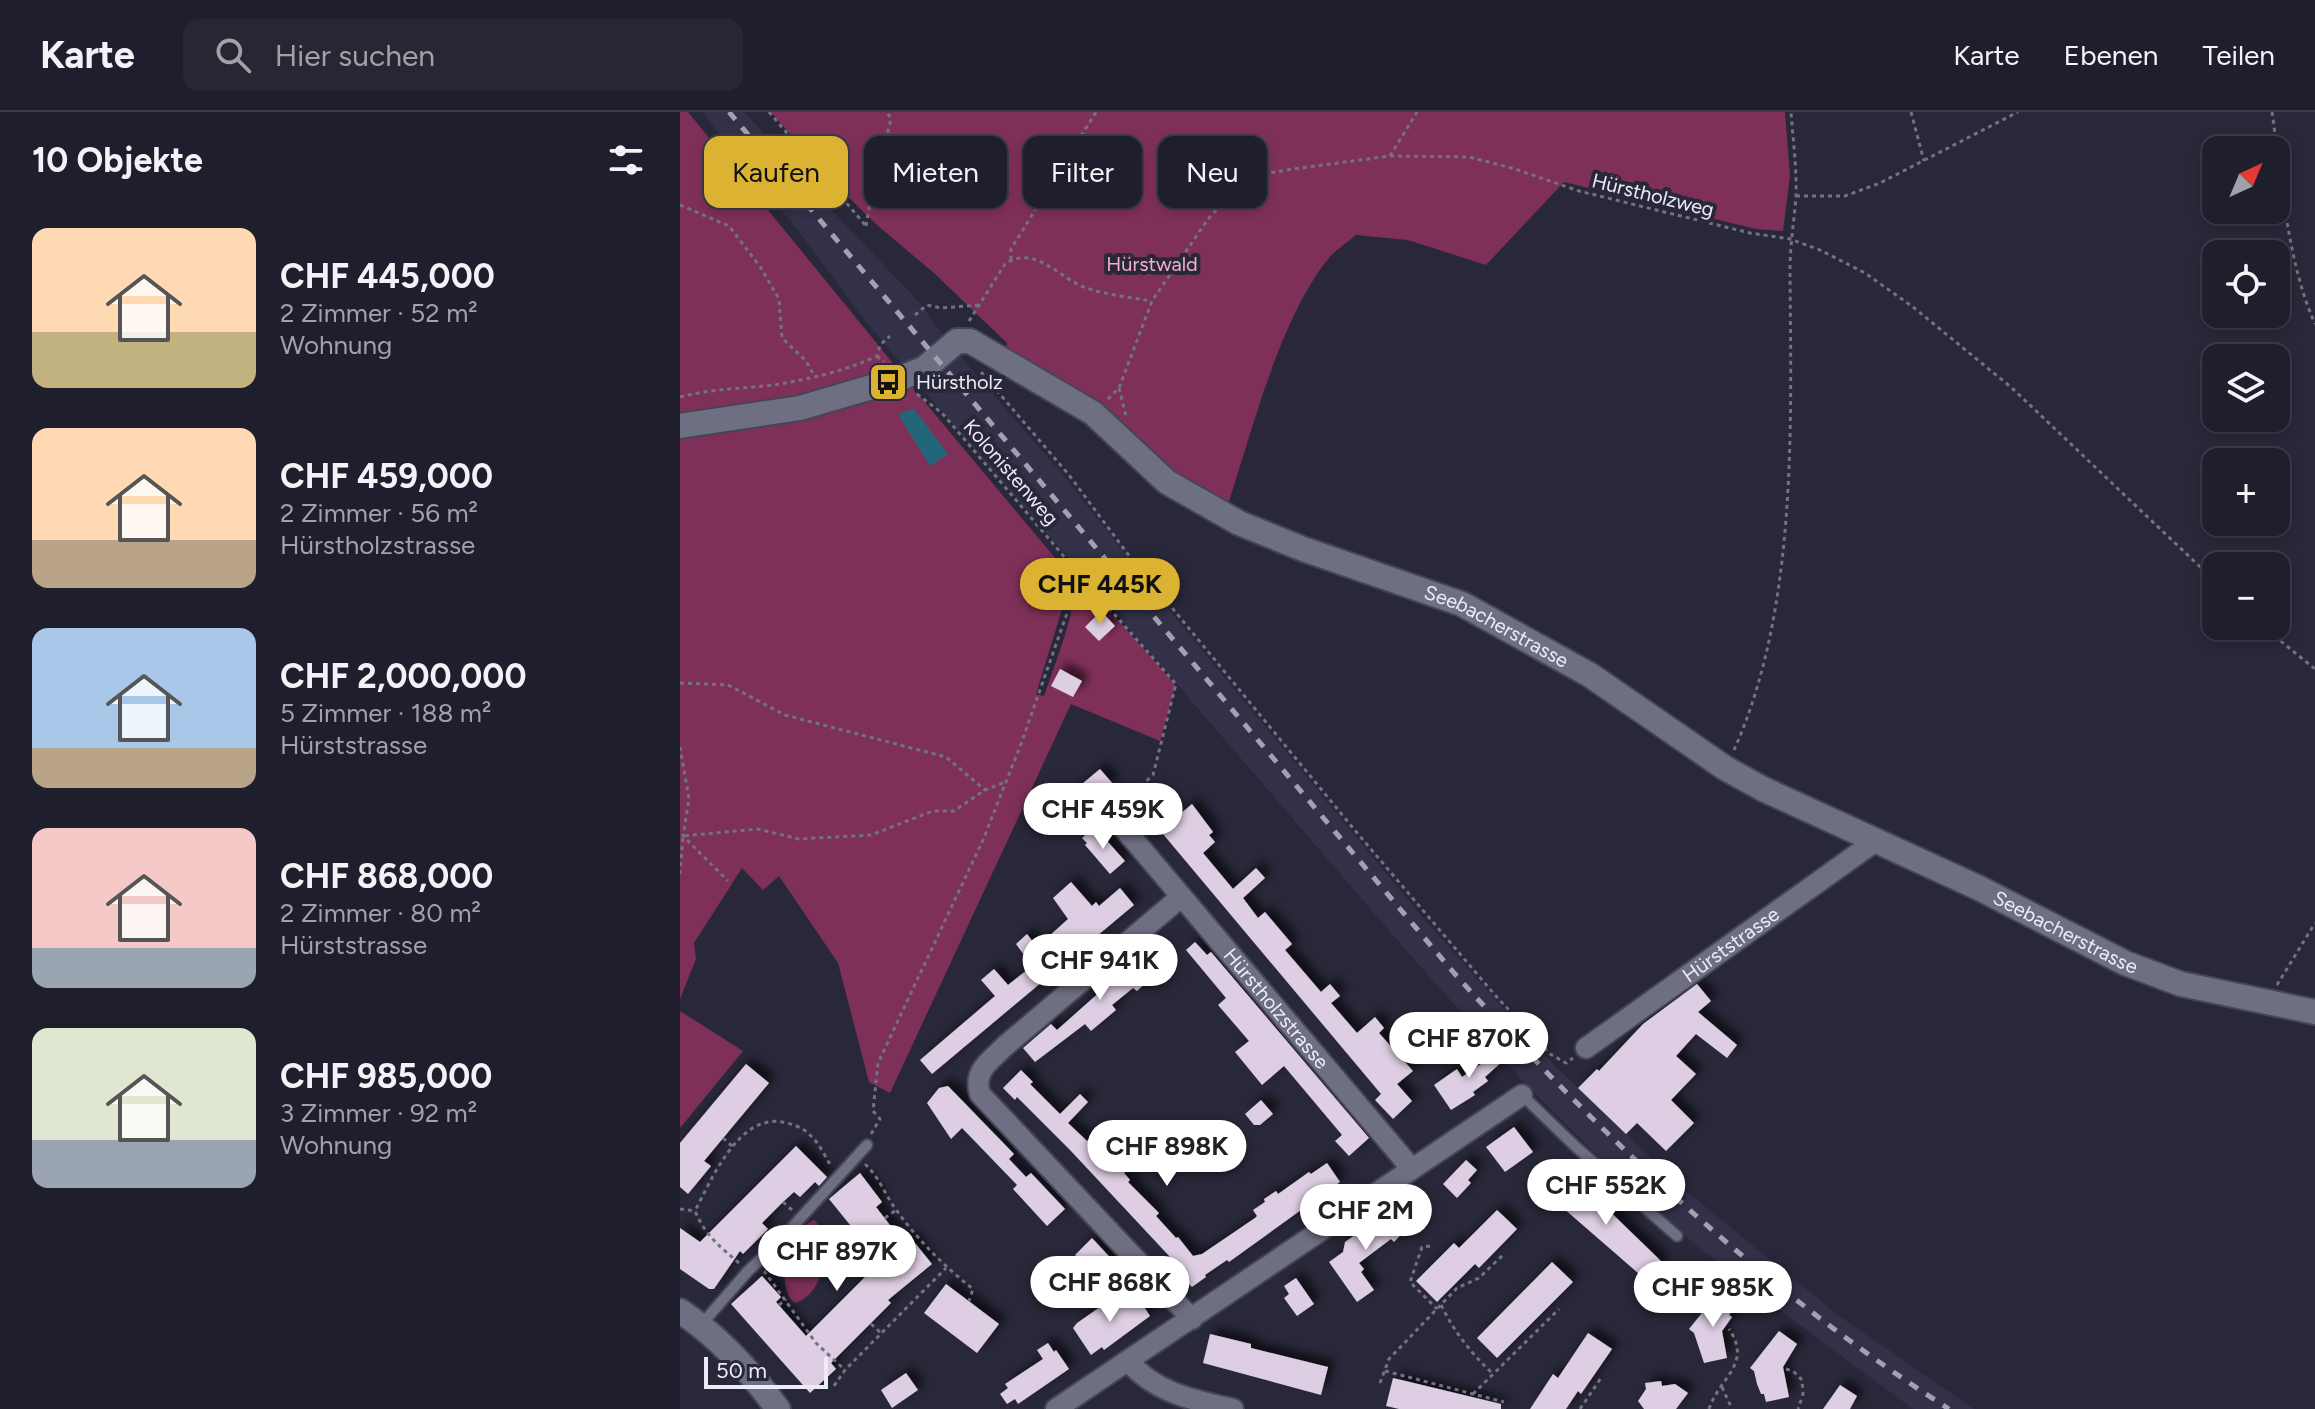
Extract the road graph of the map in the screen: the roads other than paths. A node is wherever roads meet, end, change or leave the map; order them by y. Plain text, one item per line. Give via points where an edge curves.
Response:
1 (680, 426) edge
2 (1111, 813) road end
3 (1877, 840) junction
4 (1181, 897) junction
5 (2315, 1012) edge
6 (1586, 1048) road end
7 (1522, 1095) joint
8 (867, 1145) dead end
9 (1412, 1169) junction
10 (1677, 1236) dead end
11 (680, 1311) edge
12 (1192, 1319) junction
13 (701, 1325) junction
14 (1129, 1362) junction
15 (778, 1409) edge
16 (1056, 1409) edge
17 (1233, 1409) edge

1 - 3 street, Seebacherstrasse via 800,408 899,379 925,368 957,341 970,341 1093,413 1167,482 1239,523 1462,604 1590,675 1725,768
2 - 4 street, Hürstholzstrasse
3 - 5 street, Seebacherstrasse via 2125,963 2181,984
3 - 6 street, Hürststrasse
4 - 9 street, Hürstholzstrasse
4 - 12 street via 1005,1046 976,1082 980,1094
7 - 9 street
7 - 10 lane
8 - 13 lane
9 - 12 street
11 - 13 street
12 - 14 street
13 - 15 street
14 - 16 street
14 - 17 street via 1161,1389

